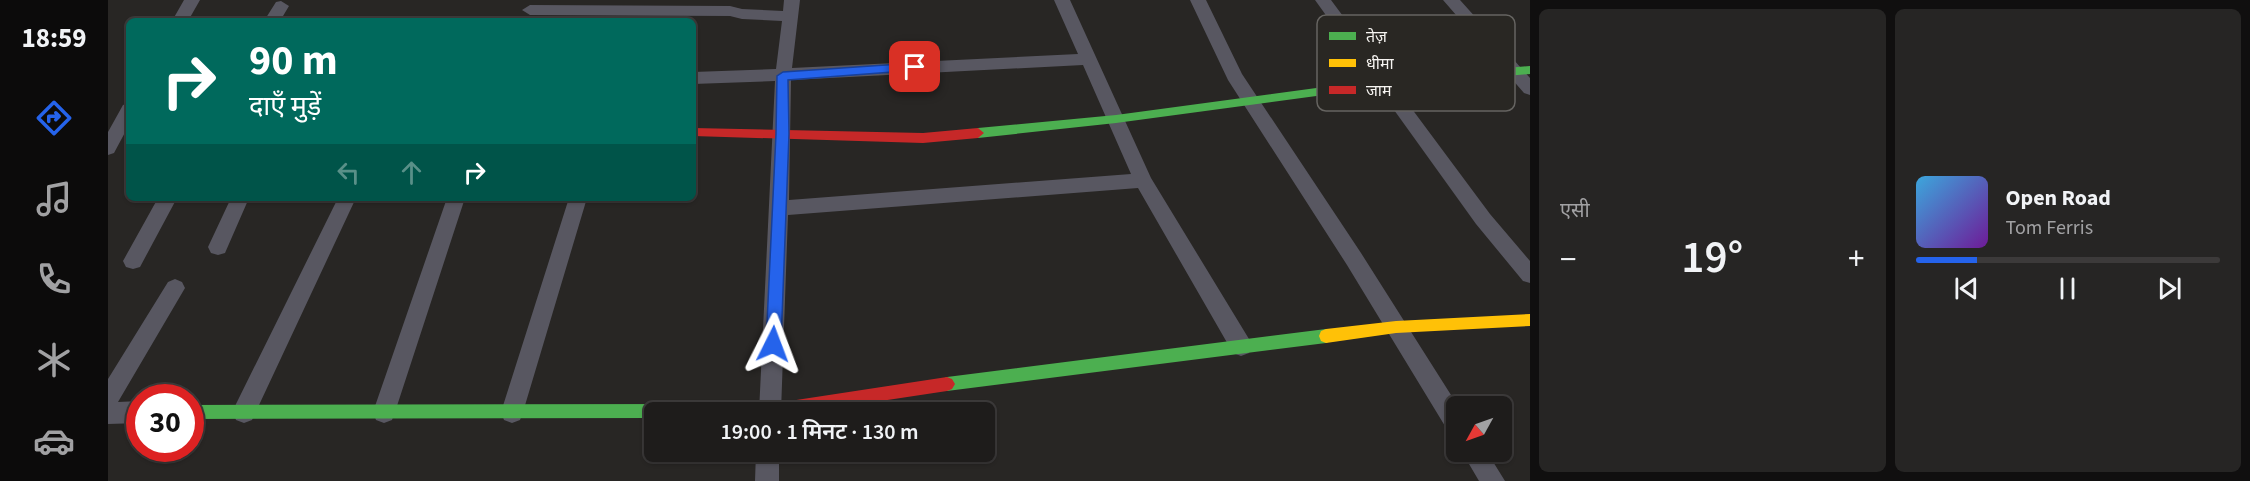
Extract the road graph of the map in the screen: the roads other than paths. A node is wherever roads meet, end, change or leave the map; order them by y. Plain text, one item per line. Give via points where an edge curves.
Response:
1 (192, 0) edge
2 (1062, 0) edge
3 (1197, 0) edge
4 (1323, 0) edge
5 (1451, 0) edge
6 (282, 6) dead end
7 (791, 8) edge
8 (530, 10) dead end
9 (1334, 15) edge
10 (1466, 15) edge
11 (182, 18) edge
12 (274, 18) edge
13 (1089, 59) junction
14 (1522, 71) edge
15 (783, 76) junction
16 (696, 78) edge
17 (1530, 89) edge
18 (1317, 91) edge
19 (1250, 99) junction
20 (1404, 111) edge
21 (126, 115) edge
22 (1116, 119) junction
23 (696, 132) edge
24 (783, 134) junction
25 (108, 148) edge
26 (1143, 180) junction
27 (166, 201) edge
28 (239, 201) edge
29 (345, 201) edge
30 (455, 201) edge
31 (577, 201) edge
32 (779, 208) junction
33 (218, 247) dead end
34 (134, 261) dead end
35 (1530, 275) edge
36 (176, 288) dead end
37 (1530, 320) edge
38 (1396, 327) junction
39 (1241, 346) junction
40 (108, 399) edge
41 (770, 402) edge
42 (833, 402) edge
43 (1446, 407) edge
44 (108, 412) edge
45 (126, 412) edge
46 (204, 412) edge
47 (244, 412) junction
48 (384, 412) junction
49 (512, 412) junction
50 (644, 412) edge
51 (768, 462) edge
52 (1481, 462) edge
53 (767, 481) edge
54 (1493, 481) edge

1 - 11 street
2 - 13 street
3 - 19 street via 1234,76
4 - 9 street
5 - 10 street
6 - 12 street
7 - 8 street via 742,14
7 - 15 street
13 - 15 street via 1007,60
13 - 22 street
14 - 17 street
15 - 16 street
15 - 24 street
18 - 19 street
19 - 22 street
19 - 38 street
20 - 35 street via 1483,219
21 - 25 street
22 - 24 street via 923,138
22 - 26 street
23 - 24 street
24 - 32 street
26 - 32 street
26 - 39 street
27 - 34 street
28 - 33 street
29 - 47 street
30 - 48 street
31 - 49 street
32 - 41 street
36 - 40 street
37 - 38 street
38 - 39 street
38 - 43 street
39 - 42 street via 977,379
44 - 45 street
46 - 47 street
47 - 48 street
48 - 49 street
49 - 50 street
51 - 53 street
52 - 54 street

